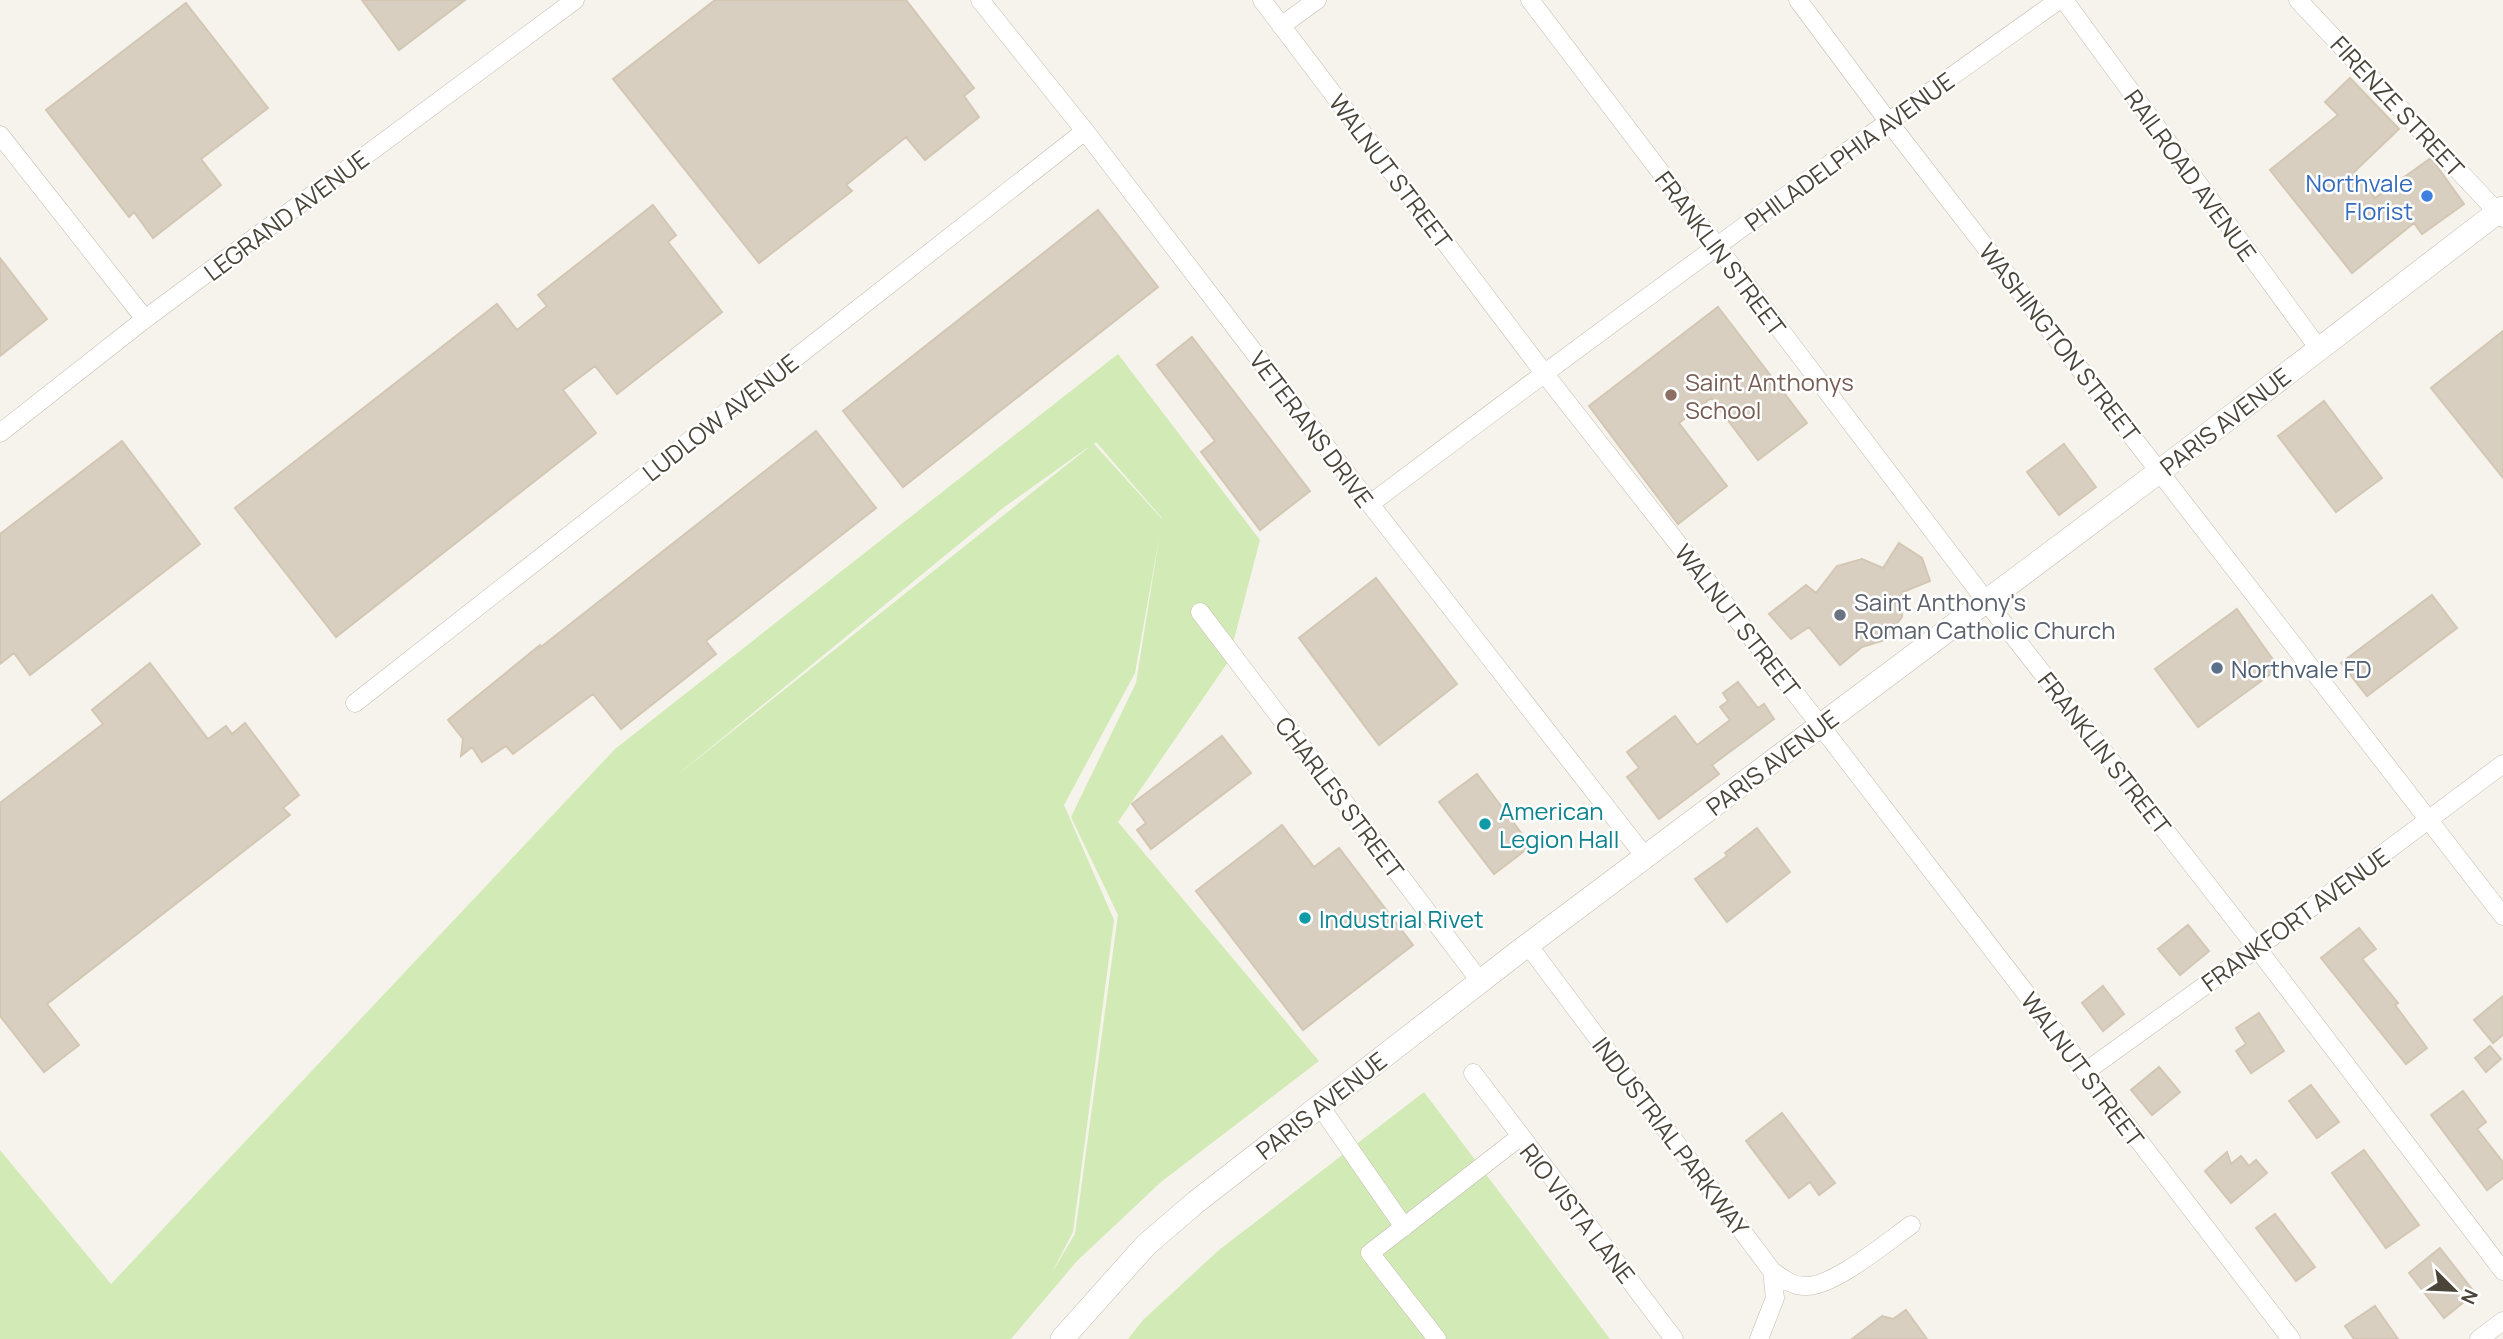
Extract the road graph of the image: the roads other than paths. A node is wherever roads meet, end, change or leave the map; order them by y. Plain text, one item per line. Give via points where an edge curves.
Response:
1 (575, 0) edge
2 (980, 0) edge
3 (1262, 0) edge
4 (1317, 0) edge
5 (1530, 0) edge
6 (1798, 0) edge
7 (2062, 0) edge
8 (2298, 0) edge
9 (1281, 26) junction
10 (1888, 121) junction
11 (1085, 131) junction
12 (0, 135) edge
13 (2501, 213) edge
14 (1717, 248) junction
15 (145, 319) junction
16 (2319, 349) junction
17 (1544, 373) junction
18 (0, 433) edge
19 (2160, 471) junction
20 (1370, 504) junction
21 (1986, 601) junction
22 (1200, 612) dead end
23 (355, 703) dead end
24 (1820, 725) junction
25 (2503, 764) edge
26 (2429, 820) junction
27 (1646, 858) junction
28 (2503, 916) edge
29 (1528, 945) junction
30 (2257, 948) junction
31 (1480, 981) junction
32 (2085, 1072) junction
33 (1474, 1073) dead end
34 (1320, 1106) junction
35 (1521, 1136) junction
36 (1912, 1225) dead end
37 (1404, 1227) junction
38 (1772, 1271) junction
39 (2503, 1271) edge
40 (2503, 1321) edge
41 (1062, 1339) edge
42 (1437, 1339) edge
43 (1674, 1339) edge
44 (1759, 1339) edge
45 (2291, 1339) edge
46 (2479, 1339) edge

1 - 15 street, LEGRAND AVENUE
2 - 11 street, VETERANS DRIVE
3 - 9 street, WALNUT STREET
4 - 9 street
5 - 14 street, FRANKLIN STREET
6 - 10 street, WASHINGTON STREET
7 - 10 street, PHILADELPHIA AVENUE
7 - 16 street, RAILROAD AVENUE
8 - 13 street, FIRENZE STREET
9 - 17 street, WALNUT STREET
10 - 14 street, PHILADELPHIA AVENUE
10 - 19 street, WASHINGTON STREET
11 - 20 street, VETERANS DRIVE
11 - 23 street, LUDLOW AVENUE
12 - 15 street
13 - 16 street, PARIS AVENUE
14 - 17 street, PHILADELPHIA AVENUE
14 - 21 street, FRANKLIN STREET
15 - 18 street, LEGRAND AVENUE
16 - 19 street, PARIS AVENUE
17 - 20 street, PHILADELPHIA AVENUE
17 - 24 street, WALNUT STREET
19 - 21 street, PARIS AVENUE
19 - 26 street, WASHINGTON STREET
20 - 27 street, VETERANS DRIVE
21 - 24 street, PARIS AVENUE
21 - 30 street, FRANKLIN STREET
22 - 31 street, CHARLES STREET
24 - 27 street, PARIS AVENUE
24 - 32 street, WALNUT STREET
25 - 26 street, FRANKFORT AVENUE
26 - 28 street, WASHINGTON STREET
26 - 30 street, FRANKFORT AVENUE
27 - 29 street, PARIS AVENUE
29 - 31 street, PARIS AVENUE
29 - 38 street, INDUSTRIAL PARKWAY
30 - 32 street, FRANKFORT AVENUE
30 - 39 street, FRANKLIN STREET
31 - 34 street, PARIS AVENUE
32 - 45 street, WALNUT STREET
33 - 35 street
34 - 37 street
34 - 41 street, PARIS AVENUE via 1146,1245
35 - 37 street, RIO VISTA LANE
35 - 43 street, RIO VISTA LANE
36 - 38 street via 1829,1282 1807,1287 1788,1283
37 - 42 street, RIO VISTA LANE via 1370,1253
38 - 44 street via 1775,1298
40 - 46 street

